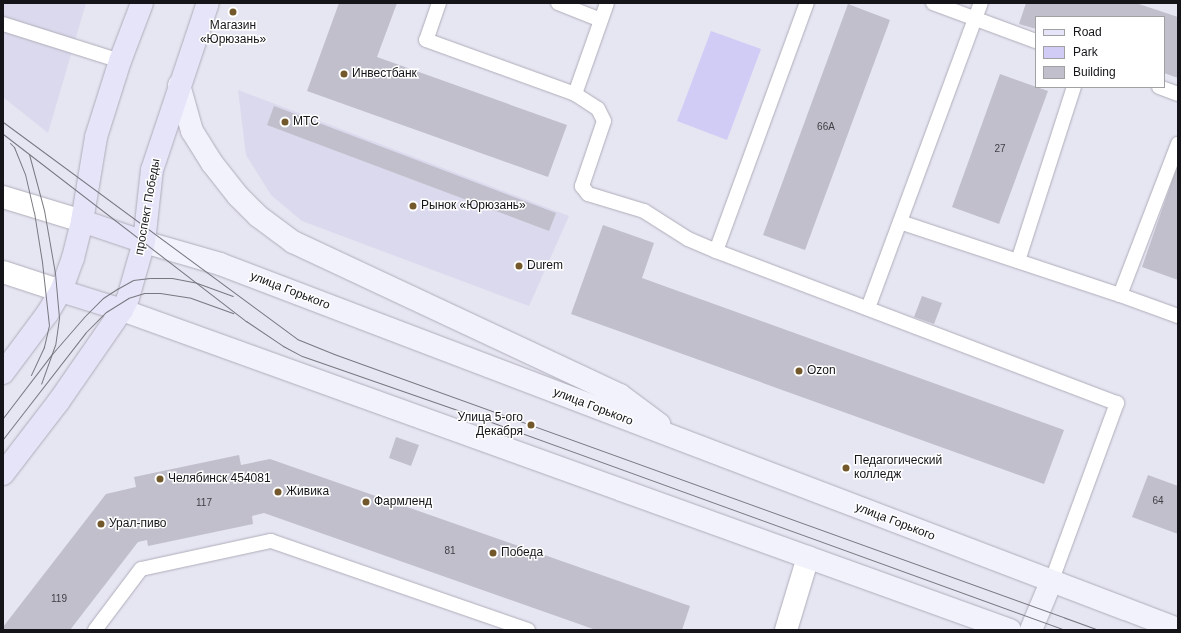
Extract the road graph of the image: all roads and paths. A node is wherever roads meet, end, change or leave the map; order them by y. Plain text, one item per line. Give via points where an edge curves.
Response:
1 (142, 3) edge
2 (208, 3) edge
3 (439, 3) edge
4 (558, 3) edge
5 (607, 3) edge
6 (807, 3) edge
7 (933, 3) edge
8 (981, 3) edge
9 (975, 19) junction
10 (601, 20) junction
11 (3, 24) edge
12 (1035, 41) edge
13 (120, 60) junction
14 (179, 85) junction
15 (1074, 88) edge
16 (1162, 88) edge
17 (575, 94) junction
18 (1178, 94) edge
19 (1178, 144) edge
20 (3, 197) edge
21 (82, 221) junction
22 (900, 222) junction
23 (144, 242) junction
24 (716, 251) junction
25 (1018, 261) junction
26 (3, 272) edge
27 (61, 291) junction
28 (1120, 295) junction
29 (868, 308) junction
30 (122, 310) junction
31 (1178, 316) edge
32 (3, 373) edge
33 (683, 441) junction
34 (3, 474) edge
35 (808, 556) junction
36 (1051, 582) junction
37 (1178, 629) edge
38 (95, 630) edge
39 (528, 630) edge
40 (786, 630) edge
41 (1010, 630) edge
42 (1031, 630) edge

1 - 13 main road
2 - 14 main road, проспект Победы
3 - 17 lane via 426,40
4 - 10 lane
5 - 10 lane
6 - 24 lane
7 - 9 lane
8 - 9 lane
9 - 12 lane
9 - 22 lane
10 - 17 lane
11 - 13 lane
13 - 21 main road via 96,138
14 - 23 main road, проспект Победы via 152,170
14 - 33 main road via 192,131 212,164 258,216 294,242 620,395
15 - 25 lane
16 - 18 lane
17 - 24 lane via 598,109 604,121 582,186 588,194 644,211 688,239
19 - 28 lane
20 - 21 street, улица Горького
21 - 23 main road, улица Горького
21 - 27 main road via 73,258
22 - 25 lane
22 - 29 lane
23 - 30 main road, проспект Победы via 128,298
23 - 33 main road, улица Горького via 220,264
24 - 29 lane
25 - 28 lane
26 - 27 street
27 - 30 main road
27 - 32 main road via 48,314
28 - 31 lane
29 - 36 lane via 1117,403
30 - 34 main road, проспект Победы via 59,401
30 - 35 main road
33 - 36 main road, улица Горького
35 - 40 street
35 - 41 main road
36 - 37 main road, улица Горького
36 - 42 main road
38 - 39 lane via 141,570 270,541

